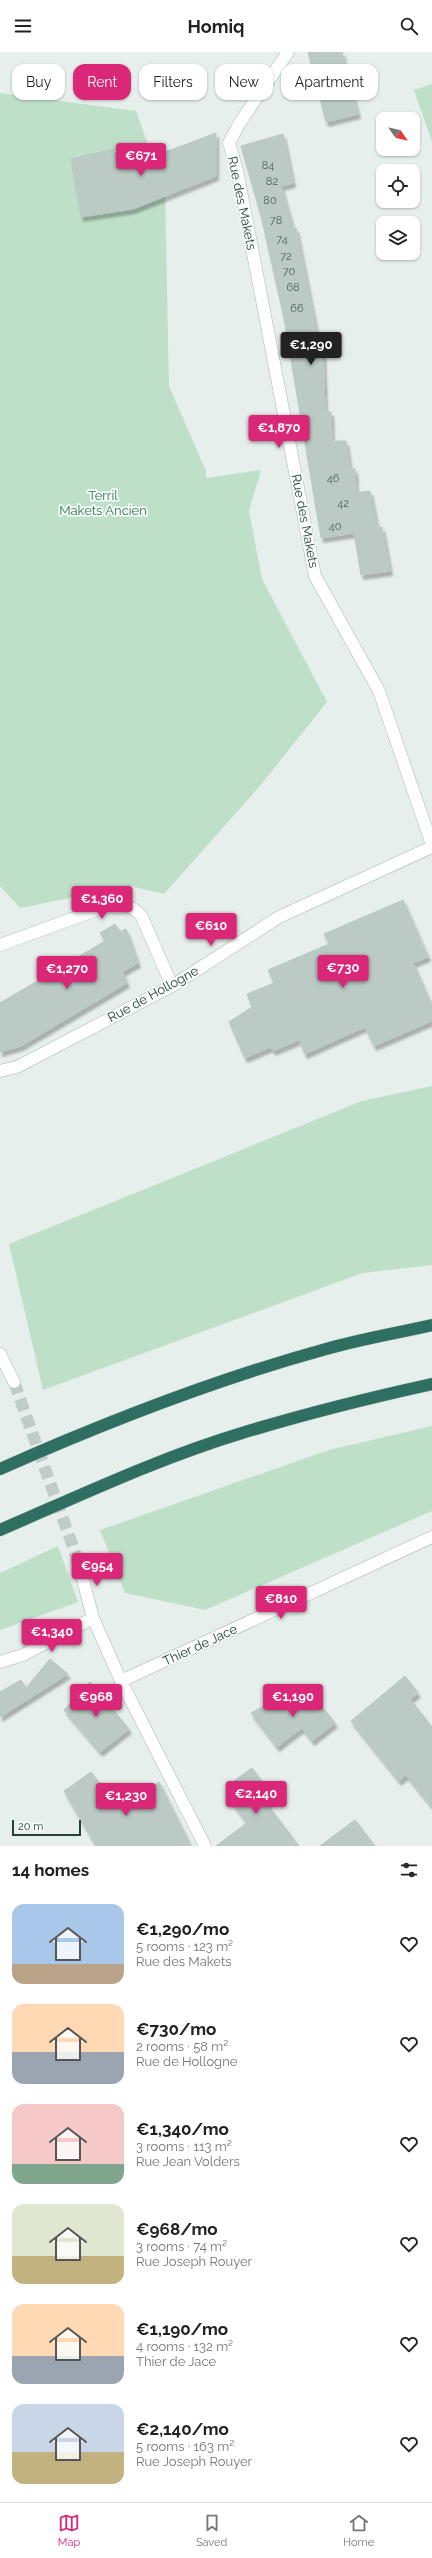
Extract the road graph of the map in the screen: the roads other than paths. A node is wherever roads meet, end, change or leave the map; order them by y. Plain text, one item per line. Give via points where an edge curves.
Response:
1 (288, 52) edge
2 (432, 846) edge
3 (0, 945) edge
4 (172, 986) junction
5 (0, 1071) edge
6 (432, 1325) edge
7 (0, 1354) edge
8 (14, 1382) tunnel mouth
9 (432, 1384) edge
10 (0, 1469) edge
11 (0, 1530) edge
12 (432, 1537) edge
13 (78, 1561) tunnel mouth
14 (93, 1618) junction
15 (0, 1662) edge
16 (121, 1681) junction
17 (205, 1846) edge

1 - 2 street, Rue des Makets via 229,143 240,186 316,576 379,690
2 - 4 street, Rue de Hollogne via 279,918
3 - 4 street via 95,910 123,904 141,915
4 - 5 street, Rue de Hollogne via 17,1067
6 - 10 highway via 327,1348 219,1381 108,1421
7 - 8 street
9 - 11 highway via 345,1404 240,1433 130,1474
12 - 16 street, Thier de Jace
13 - 14 street
14 - 15 street via 23,1654
14 - 16 street
16 - 17 street

